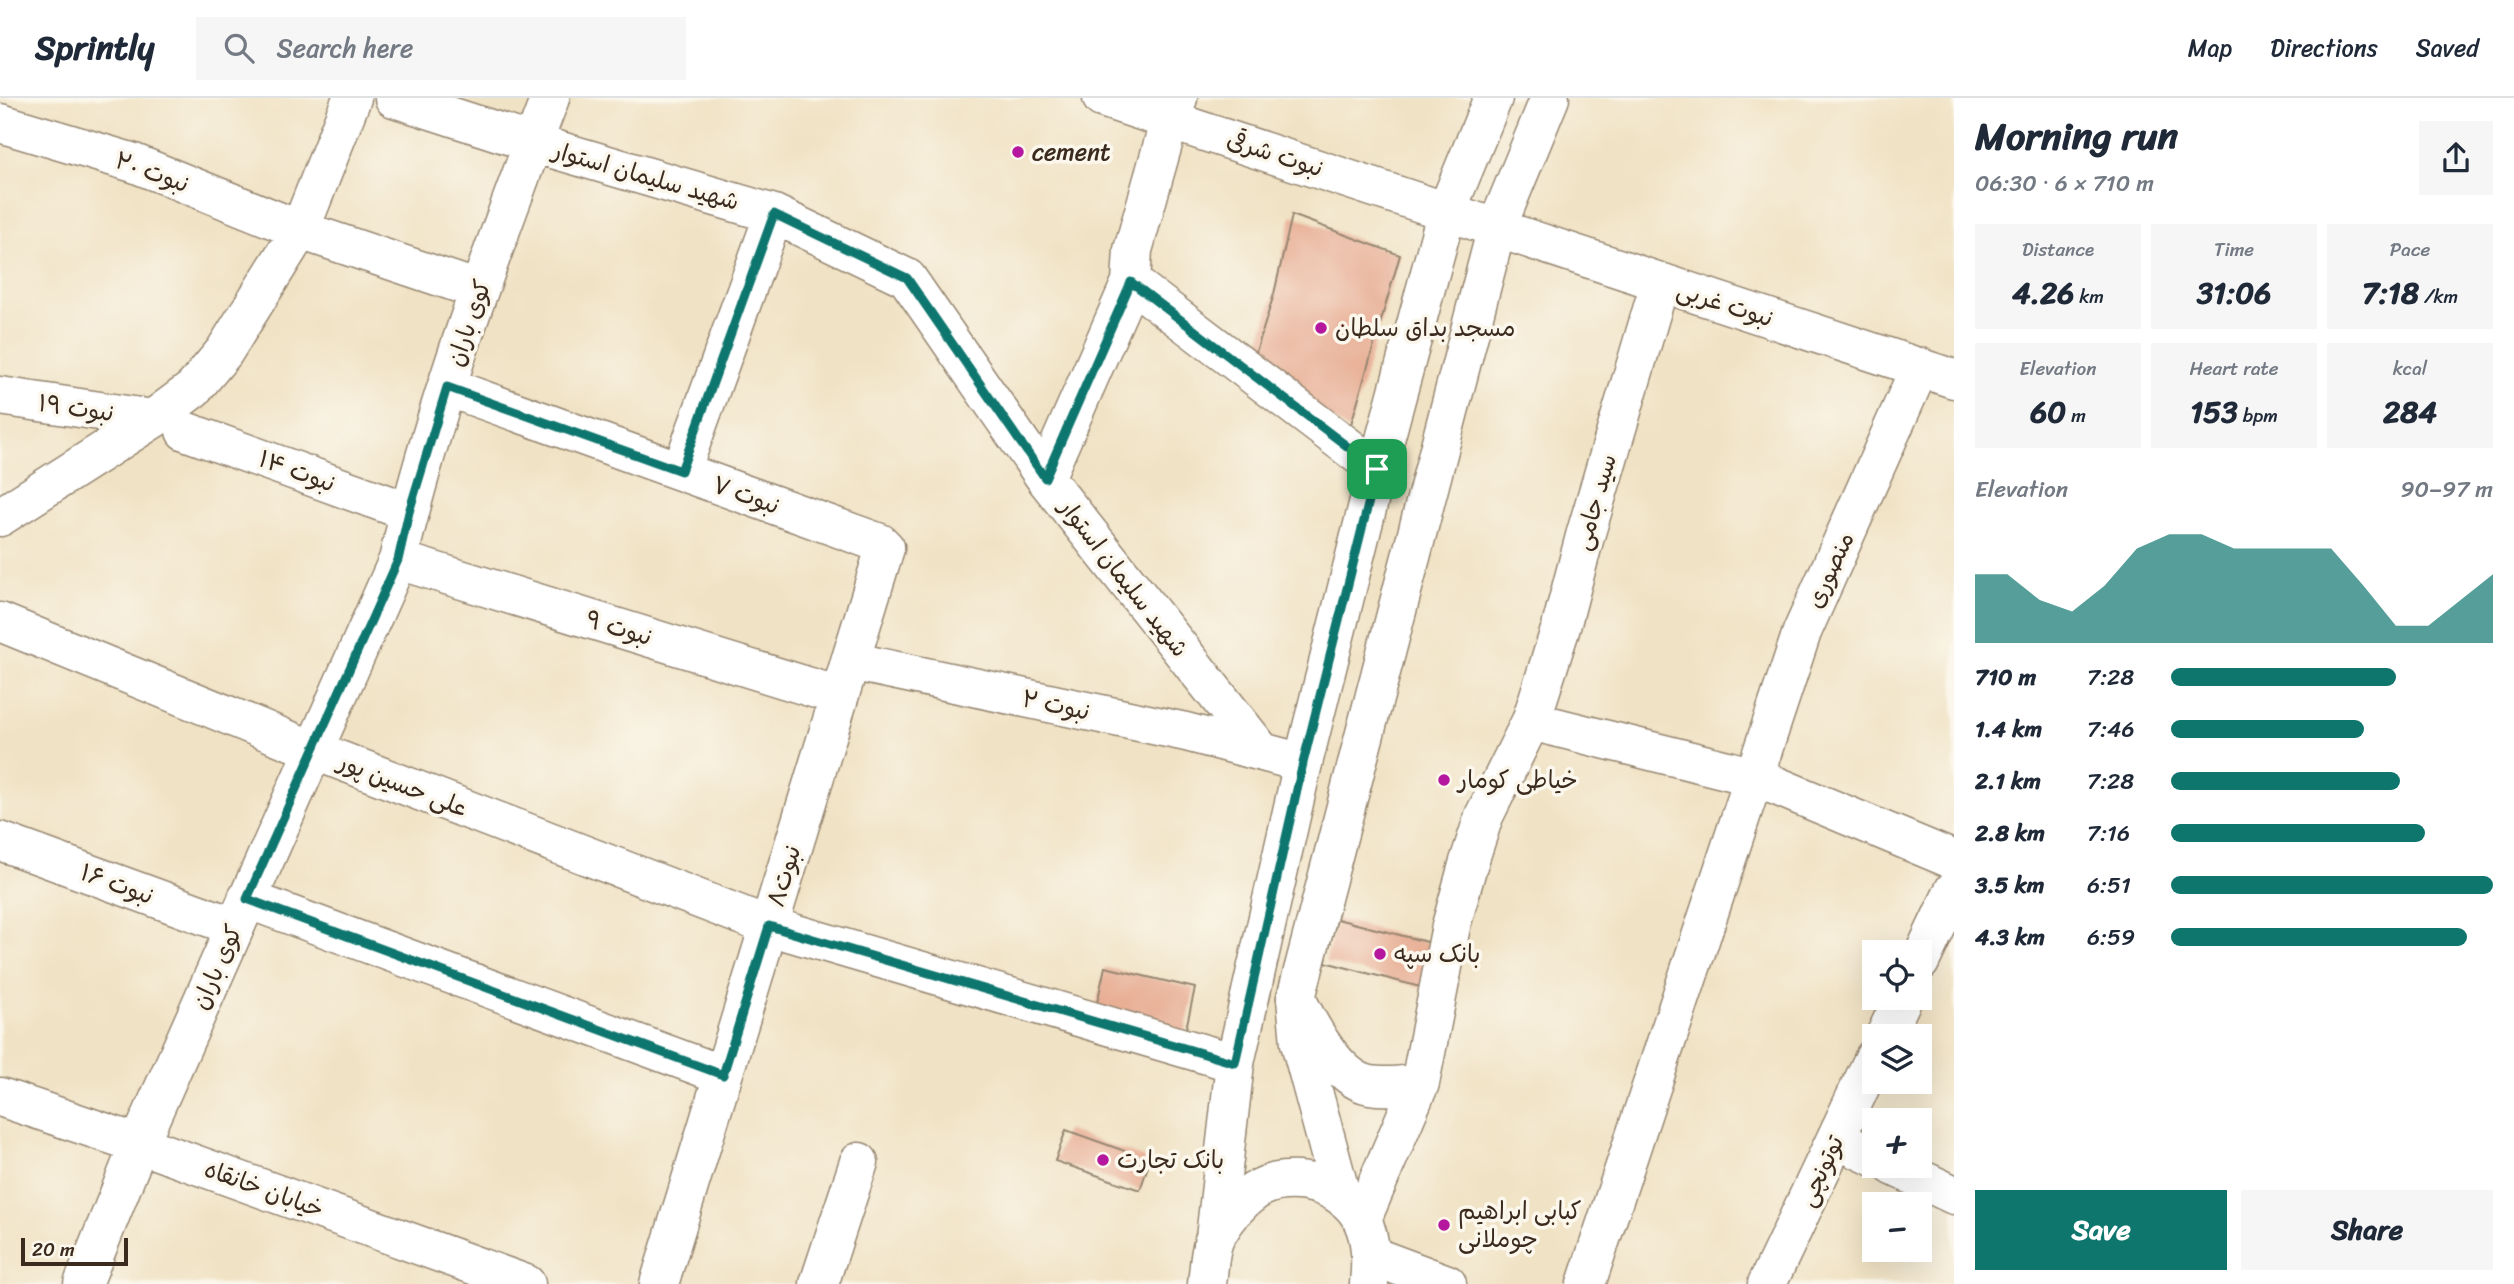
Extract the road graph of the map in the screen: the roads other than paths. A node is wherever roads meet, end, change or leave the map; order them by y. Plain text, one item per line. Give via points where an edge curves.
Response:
1 (352, 98) edge
2 (394, 98) edge
3 (550, 98) edge
4 (1102, 98) edge
5 (1493, 98) edge
6 (1550, 98) edge
7 (1174, 109) edge
8 (0, 123) edge
9 (533, 143) junction
10 (1447, 210) junction
11 (774, 214) junction
12 (1497, 227) junction
13 (300, 230) junction
14 (1131, 282) junction
15 (1660, 283) junction
16 (479, 290) junction
17 (1937, 373) edge
18 (447, 387) junction
19 (0, 396) edge
20 (169, 425) junction
21 (1377, 469) junction
22 (681, 471) junction
23 (1045, 478) junction
24 (409, 512) junction
25 (0, 517) edge
26 (885, 548) joint
27 (398, 560) junction
28 (0, 622) edge
29 (845, 678) junction
30 (1531, 721) junction
31 (313, 750) junction
32 (1262, 752) junction
33 (1303, 763) junction
34 (1755, 778) junction
35 (0, 841) edge
36 (1954, 860) edge
37 (1954, 890) edge
38 (241, 913) junction
39 (769, 926) junction
40 (1930, 940) edge
41 (1296, 998) junction
42 (1235, 1063) junction
43 (723, 1075) junction
44 (1420, 1083) junction
45 (1862, 1084) edge
46 (0, 1097) edge
47 (1836, 1139) junction
48 (139, 1144) junction
49 (1862, 1151) edge
50 (859, 1162) dead end
51 (1918, 1178) edge
52 (1954, 1195) edge
53 (1351, 1207) junction
54 (1215, 1238) junction
55 (1371, 1270) edge
56 (83, 1284) edge
57 (526, 1284) edge
58 (659, 1284) edge
59 (819, 1284) edge
60 (1207, 1284) edge
61 (1447, 1284) edge
62 (1586, 1284) edge
63 (1768, 1284) edge

1 - 13 street
2 - 9 street, شهید سلیمان استوار
3 - 9 street, کوی باران
4 - 7 street, نبوت شرقی
5 - 10 street
6 - 12 street
7 - 10 street, نبوت شرقی
7 - 14 street via 1133,250
8 - 13 street, نبوت ۲۰ via 134,163
9 - 11 street, شهید سلیمان استوار
9 - 16 street, کوی باران
10 - 12 street, نبوت شرقی
10 - 21 street
11 - 22 street
11 - 23 street, شهید سلیمان استوار via 907,278
12 - 15 street, نبوت غربی
12 - 41 street
13 - 16 street, نبوت ۲۰
13 - 20 street via 224,352
14 - 21 street
14 - 23 street
15 - 17 street, نبوت غربی
15 - 30 street, سید جامی
16 - 18 street, کوی باران
17 - 34 street, منصوری via 1802,632
18 - 22 street, نبوت ۷
18 - 24 street, کوی باران
19 - 20 street, نبوت ۱۹
20 - 24 street, نبوت ۱۴
20 - 25 street
21 - 33 street
22 - 26 street, نبوت ۷
23 - 32 street, شهید سلیمان استوار
24 - 27 street, کوی باران
26 - 29 street, نبوت۸
27 - 29 street, نبوت ۹
27 - 31 street, کوی باران
28 - 31 street, علی حسین پور
29 - 32 street, نبوت ۲ via 1186,732
29 - 39 street, نبوت۸
30 - 34 street
30 - 44 street, سید جامی via 1484,816 1468,865
31 - 38 street, کوی باران
31 - 39 street, علی حسین پور
32 - 33 street
33 - 42 street
34 - 36 street
34 - 62 street, منصوری
35 - 38 street, نبوت ۱۶
37 - 40 street
38 - 43 street, نبوت ۱۶
38 - 48 street, کوی باران
39 - 42 street, علی حسین پور
39 - 43 street, نبوت۸
41 - 44 street via 1315,1037 1331,1057 1366,1085
41 - 53 street via 1300,1043
42 - 54 street
43 - 58 street, نبوت۸
44 - 53 street, سید جامی
45 - 47 street, توتونچی
46 - 48 street, خیابان خانقاه
47 - 49 street
47 - 63 street, توتونچی
48 - 56 street, کوی باران
48 - 57 street, خیابان خانقاه
50 - 59 street
51 - 52 street
53 - 54 street via 1313,1182 1282,1181 1256,1190 1236,1208
53 - 55 street
54 - 60 street
55 - 61 street

